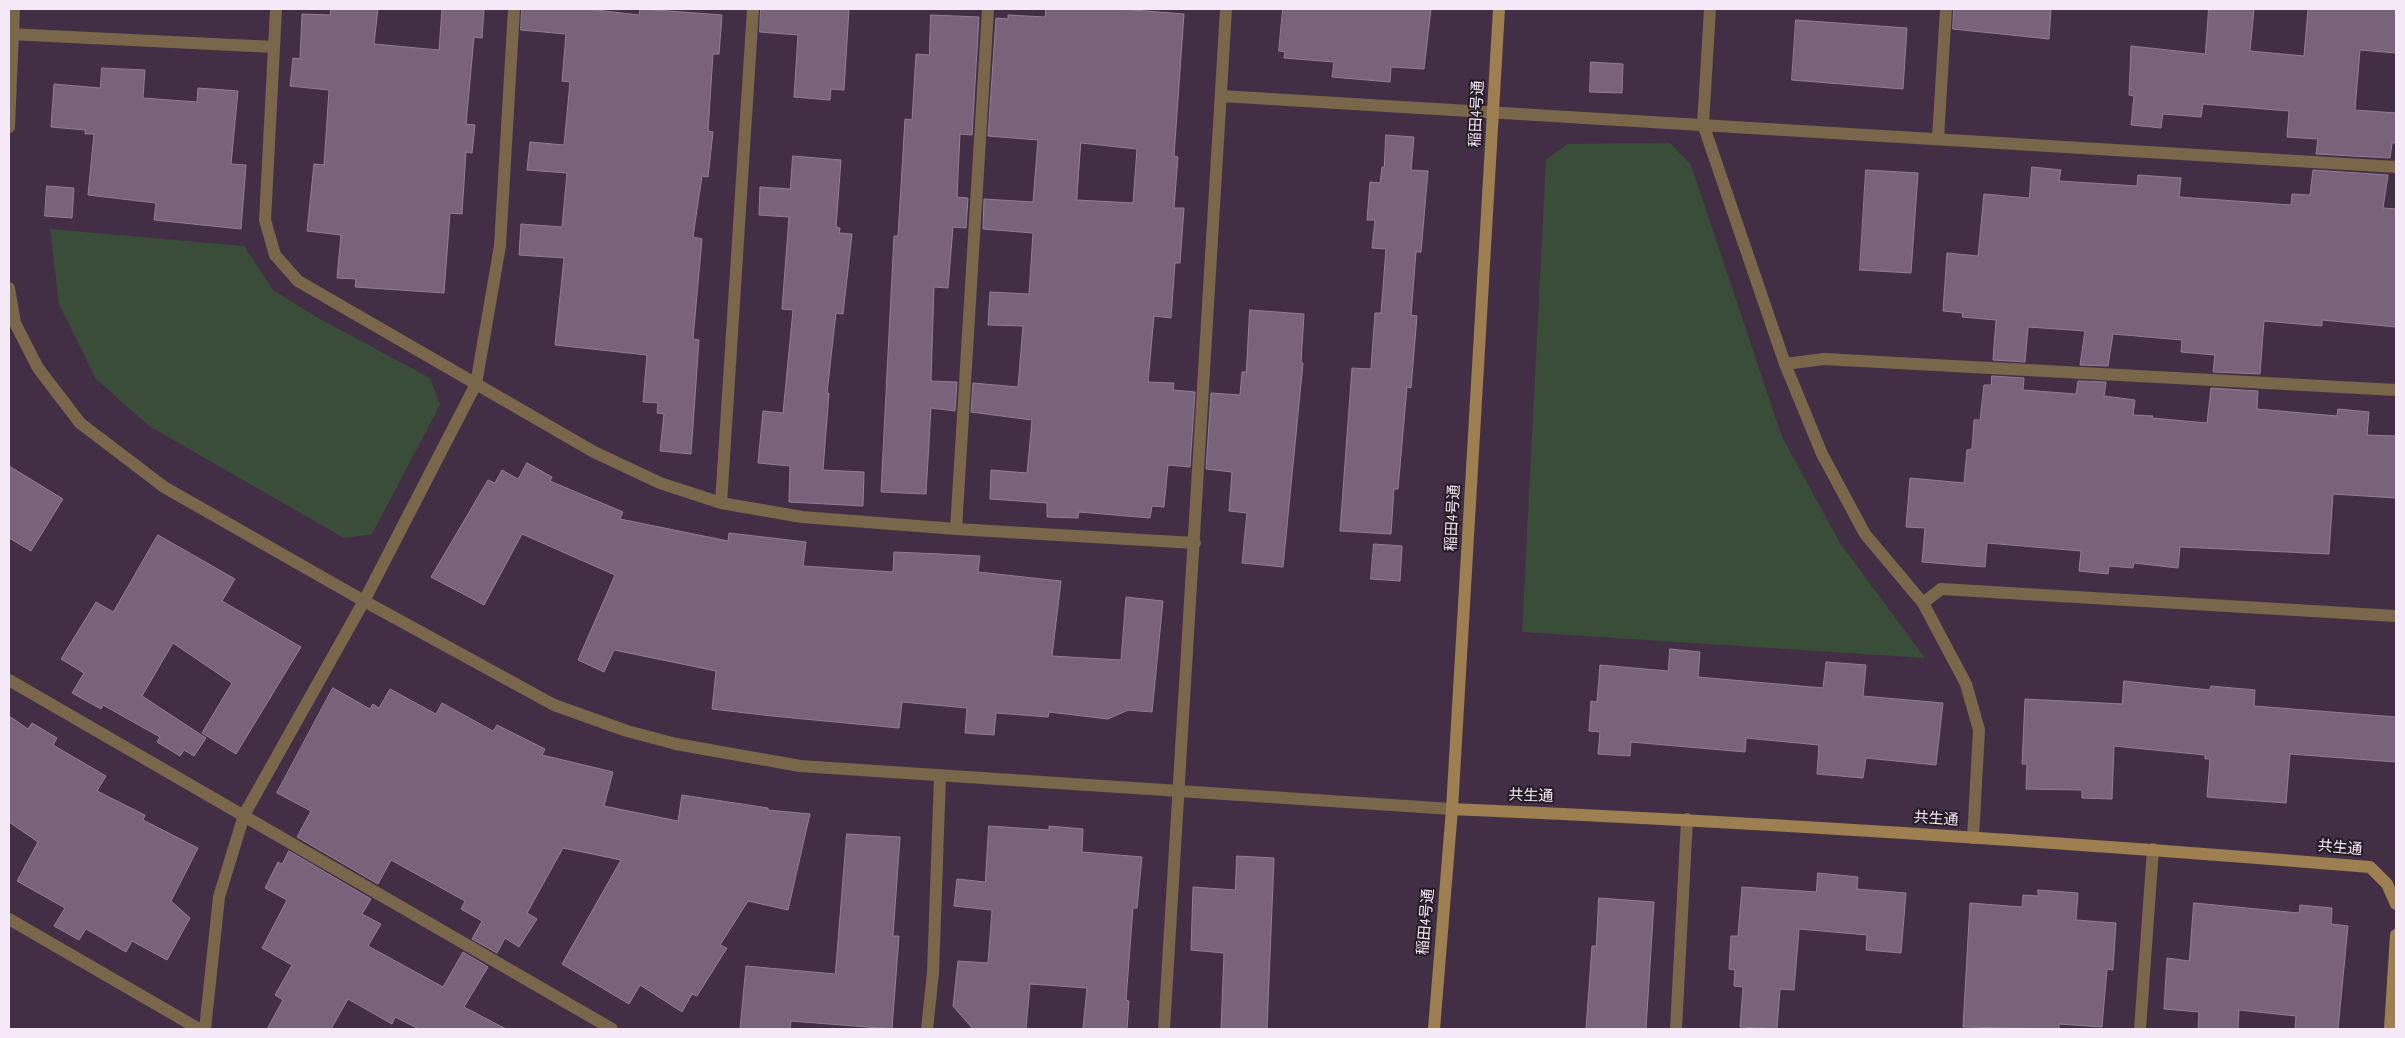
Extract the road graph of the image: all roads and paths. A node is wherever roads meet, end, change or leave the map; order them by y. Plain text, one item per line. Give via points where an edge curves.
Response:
1 (14, 9) edge
2 (276, 9) edge
3 (514, 9) edge
4 (753, 9) edge
5 (988, 9) edge
6 (1226, 9) edge
7 (1499, 9) edge
8 (1710, 9) edge
9 (1946, 9) edge
10 (11, 34) edge
11 (274, 47) junction
12 (1221, 96) junction
13 (1493, 112) junction
14 (1703, 124) junction
15 (9, 127) edge
16 (1938, 138) junction
17 (2396, 167) edge
18 (9, 288) edge
19 (1785, 364) junction
20 (476, 384) junction
21 (2396, 390) edge
22 (721, 503) junction
23 (956, 529) junction
24 (1195, 543) junction
25 (364, 602) junction
26 (1923, 603) junction
27 (2396, 616) edge
28 (9, 680) edge
29 (940, 777) junction
30 (1178, 792) junction
31 (1452, 809) junction
32 (244, 815) junction
33 (1687, 819) junction
34 (1974, 838) junction
35 (2153, 849) junction
36 (2396, 904) edge
37 (9, 919) edge
38 (2396, 935) edge
39 (199, 1029) edge
40 (204, 1029) edge
41 (612, 1029) edge
42 (927, 1029) edge
43 (1164, 1029) edge
44 (1434, 1029) edge
45 (1676, 1029) edge
46 (2140, 1029) edge
47 (2390, 1029) edge

1 - 10 street
2 - 11 street
3 - 20 street via 500,246
4 - 22 street
5 - 23 street
6 - 12 street
7 - 13 street, 稲田4号通
8 - 14 street
9 - 16 street
10 - 11 street
10 - 15 street
11 - 20 street via 265,220 276,254 298,281
12 - 13 street
12 - 24 street
13 - 14 street
13 - 31 street, 稲田4号通
14 - 16 street
14 - 19 street
16 - 17 street
18 - 25 street via 15,323 38,368 80,423 164,487
19 - 21 street via 1824,359
19 - 26 street via 1822,454 1865,534
20 - 22 street via 594,452 660,483
20 - 25 street
22 - 23 street via 802,517
23 - 24 street
24 - 30 street
25 - 29 street via 554,705 627,731 676,744 800,766
25 - 32 street
26 - 27 street via 1941,589
26 - 34 street via 1966,684 1978,730
28 - 32 street
29 - 30 street
29 - 42 street via 933,974
30 - 31 street
30 - 43 street
31 - 33 street, 共生通
31 - 44 street, 稲田4号通
32 - 40 street via 219,897
32 - 41 street
33 - 34 street, 共生通
33 - 45 street
34 - 35 street, 共生通
35 - 36 street, 共生通 via 2370,867 2388,884
35 - 46 street
37 - 39 street
38 - 47 street

